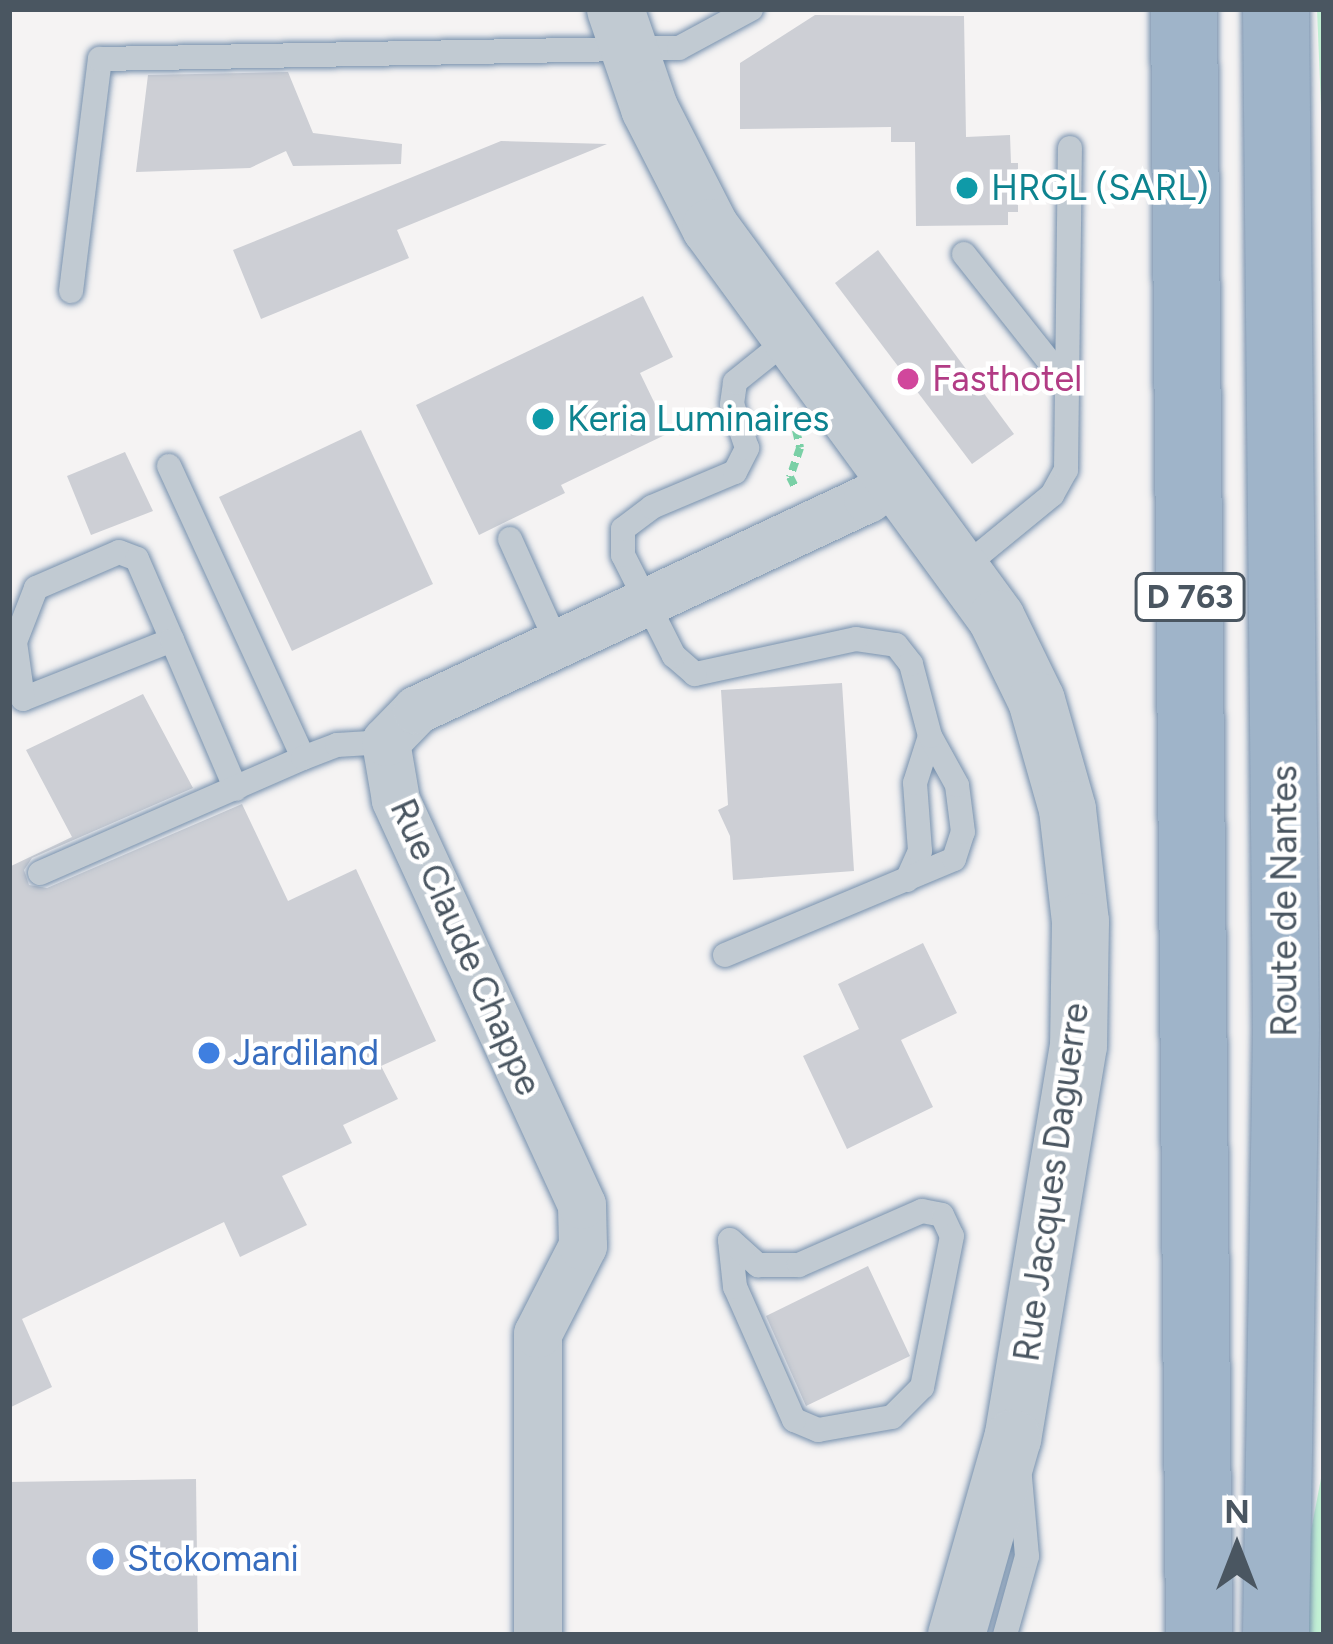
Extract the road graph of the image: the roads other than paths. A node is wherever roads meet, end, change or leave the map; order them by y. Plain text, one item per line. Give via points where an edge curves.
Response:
1 (751, 9) edge
2 (1184, 9) edge
3 (1276, 9) edge
4 (621, 29) edge
5 (1070, 148) dead end
6 (964, 254) dead end
7 (71, 291) dead end
8 (791, 337) junction
9 (1067, 385) junction
10 (169, 466) dead end
11 (894, 479) junction
12 (510, 539) dead end
13 (964, 567) junction
14 (644, 603) junction
15 (172, 640) junction
16 (557, 643) junction
17 (16, 706) edge
18 (930, 736) junction
19 (386, 742) junction
20 (303, 758) junction
21 (236, 789) junction
22 (40, 873) dead end
23 (907, 880) junction
24 (725, 955) dead end
25 (1284, 1095) junction
26 (730, 1240) joint
27 (1324, 1405) edge
28 (1012, 1438) junction
29 (538, 1635) edge
30 (956, 1635) edge
31 (1005, 1635) edge
32 (1199, 1635) edge
33 (1276, 1635) edge

1 - 4 lane via 679,48
2 - 32 highway, D 763
3 - 25 highway, Route de Nantes / D 763
4 - 7 lane via 100,59
4 - 8 street, Rue Jacques Daguerre via 649,108 710,227
5 - 9 lane
6 - 9 lane
8 - 11 street, Rue Jacques Daguerre
8 - 14 lane via 734,382 732,404 747,448 734,472 652,507 623,530 623,555
9 - 13 lane via 1066,470 1052,495
10 - 20 lane
11 - 13 street, Rue Jacques Daguerre
11 - 14 street via 868,499
12 - 16 lane
13 - 28 street, Rue Jacques Daguerre via 1036,700 1067,809 1080,920 1078,1046
14 - 16 street
14 - 18 lane via 674,656 695,674 856,639 896,644 911,664
15 - 17 lane
15 - 17 lane via 137,559 118,552 36,588 15,642
15 - 21 lane
16 - 19 street via 417,710
18 - 23 lane via 915,782 920,851
18 - 23 lane via 957,785 963,832 955,859
19 - 20 lane via 337,745
19 - 29 street, Rue Claude Chappe via 396,800 582,1205 583,1246 538,1334
20 - 21 lane
21 - 22 lane
23 - 24 lane
25 - 27 highway via 1322,1169
25 - 33 highway, Route de Nantes / D 763
26 - 26 lane via 734,1287 794,1420 818,1430 892,1417 922,1387 952,1236 942,1215 922,1211 800,1264 758,1264
28 - 30 street, Rue Jacques Daguerre
28 - 31 lane via 1027,1556

